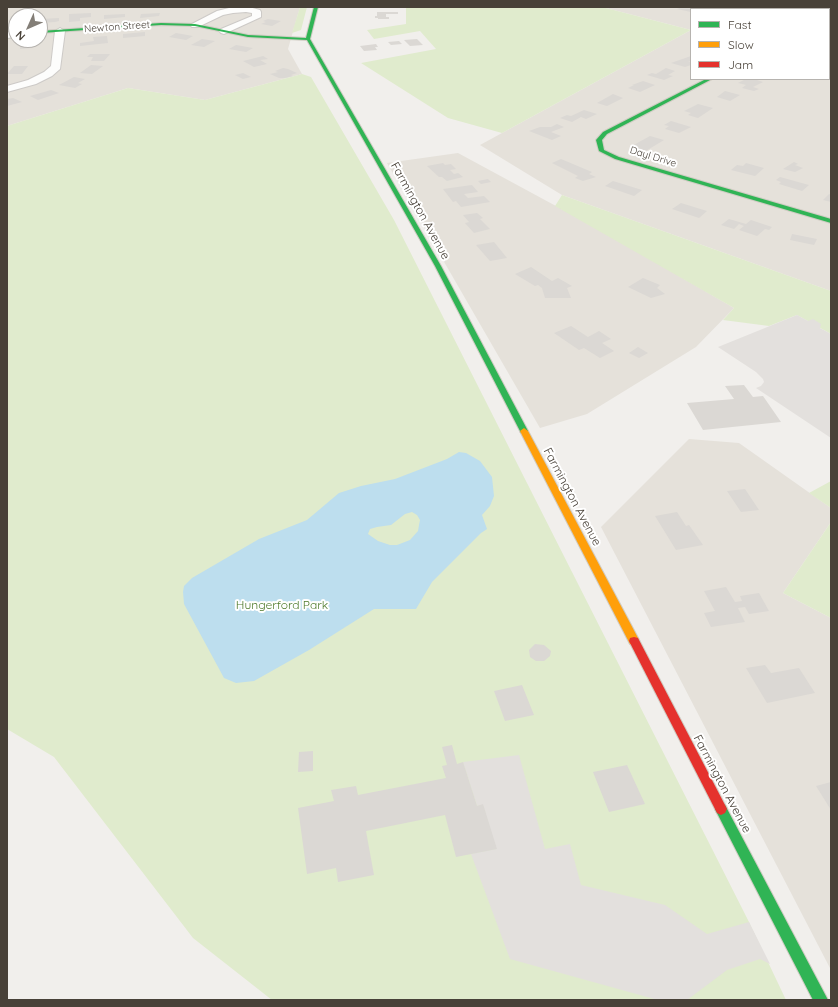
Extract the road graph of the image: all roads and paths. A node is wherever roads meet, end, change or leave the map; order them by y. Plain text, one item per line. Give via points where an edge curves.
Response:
1 (316, 7) edge
2 (195, 25) junction
3 (60, 31) junction
4 (224, 31) junction
5 (48, 32) edge
6 (308, 39) junction
7 (708, 80) edge
8 (7, 89) edge
9 (831, 221) edge
10 (821, 1000) edge

1 - 6 main road
2 - 3 main road, Newton Street via 132,25
2 - 4 main road, Newton Street
2 - 4 street, Newton Street via 233,10 246,9 257,12 256,17
3 - 5 main road, Newton Street
3 - 8 street via 56,67 32,82
4 - 6 main road, Newton Street via 256,37
6 - 10 main road, Farmington Avenue via 438,266
7 - 9 main road, Dayl Drive via 605,133 599,140 602,150 618,158

